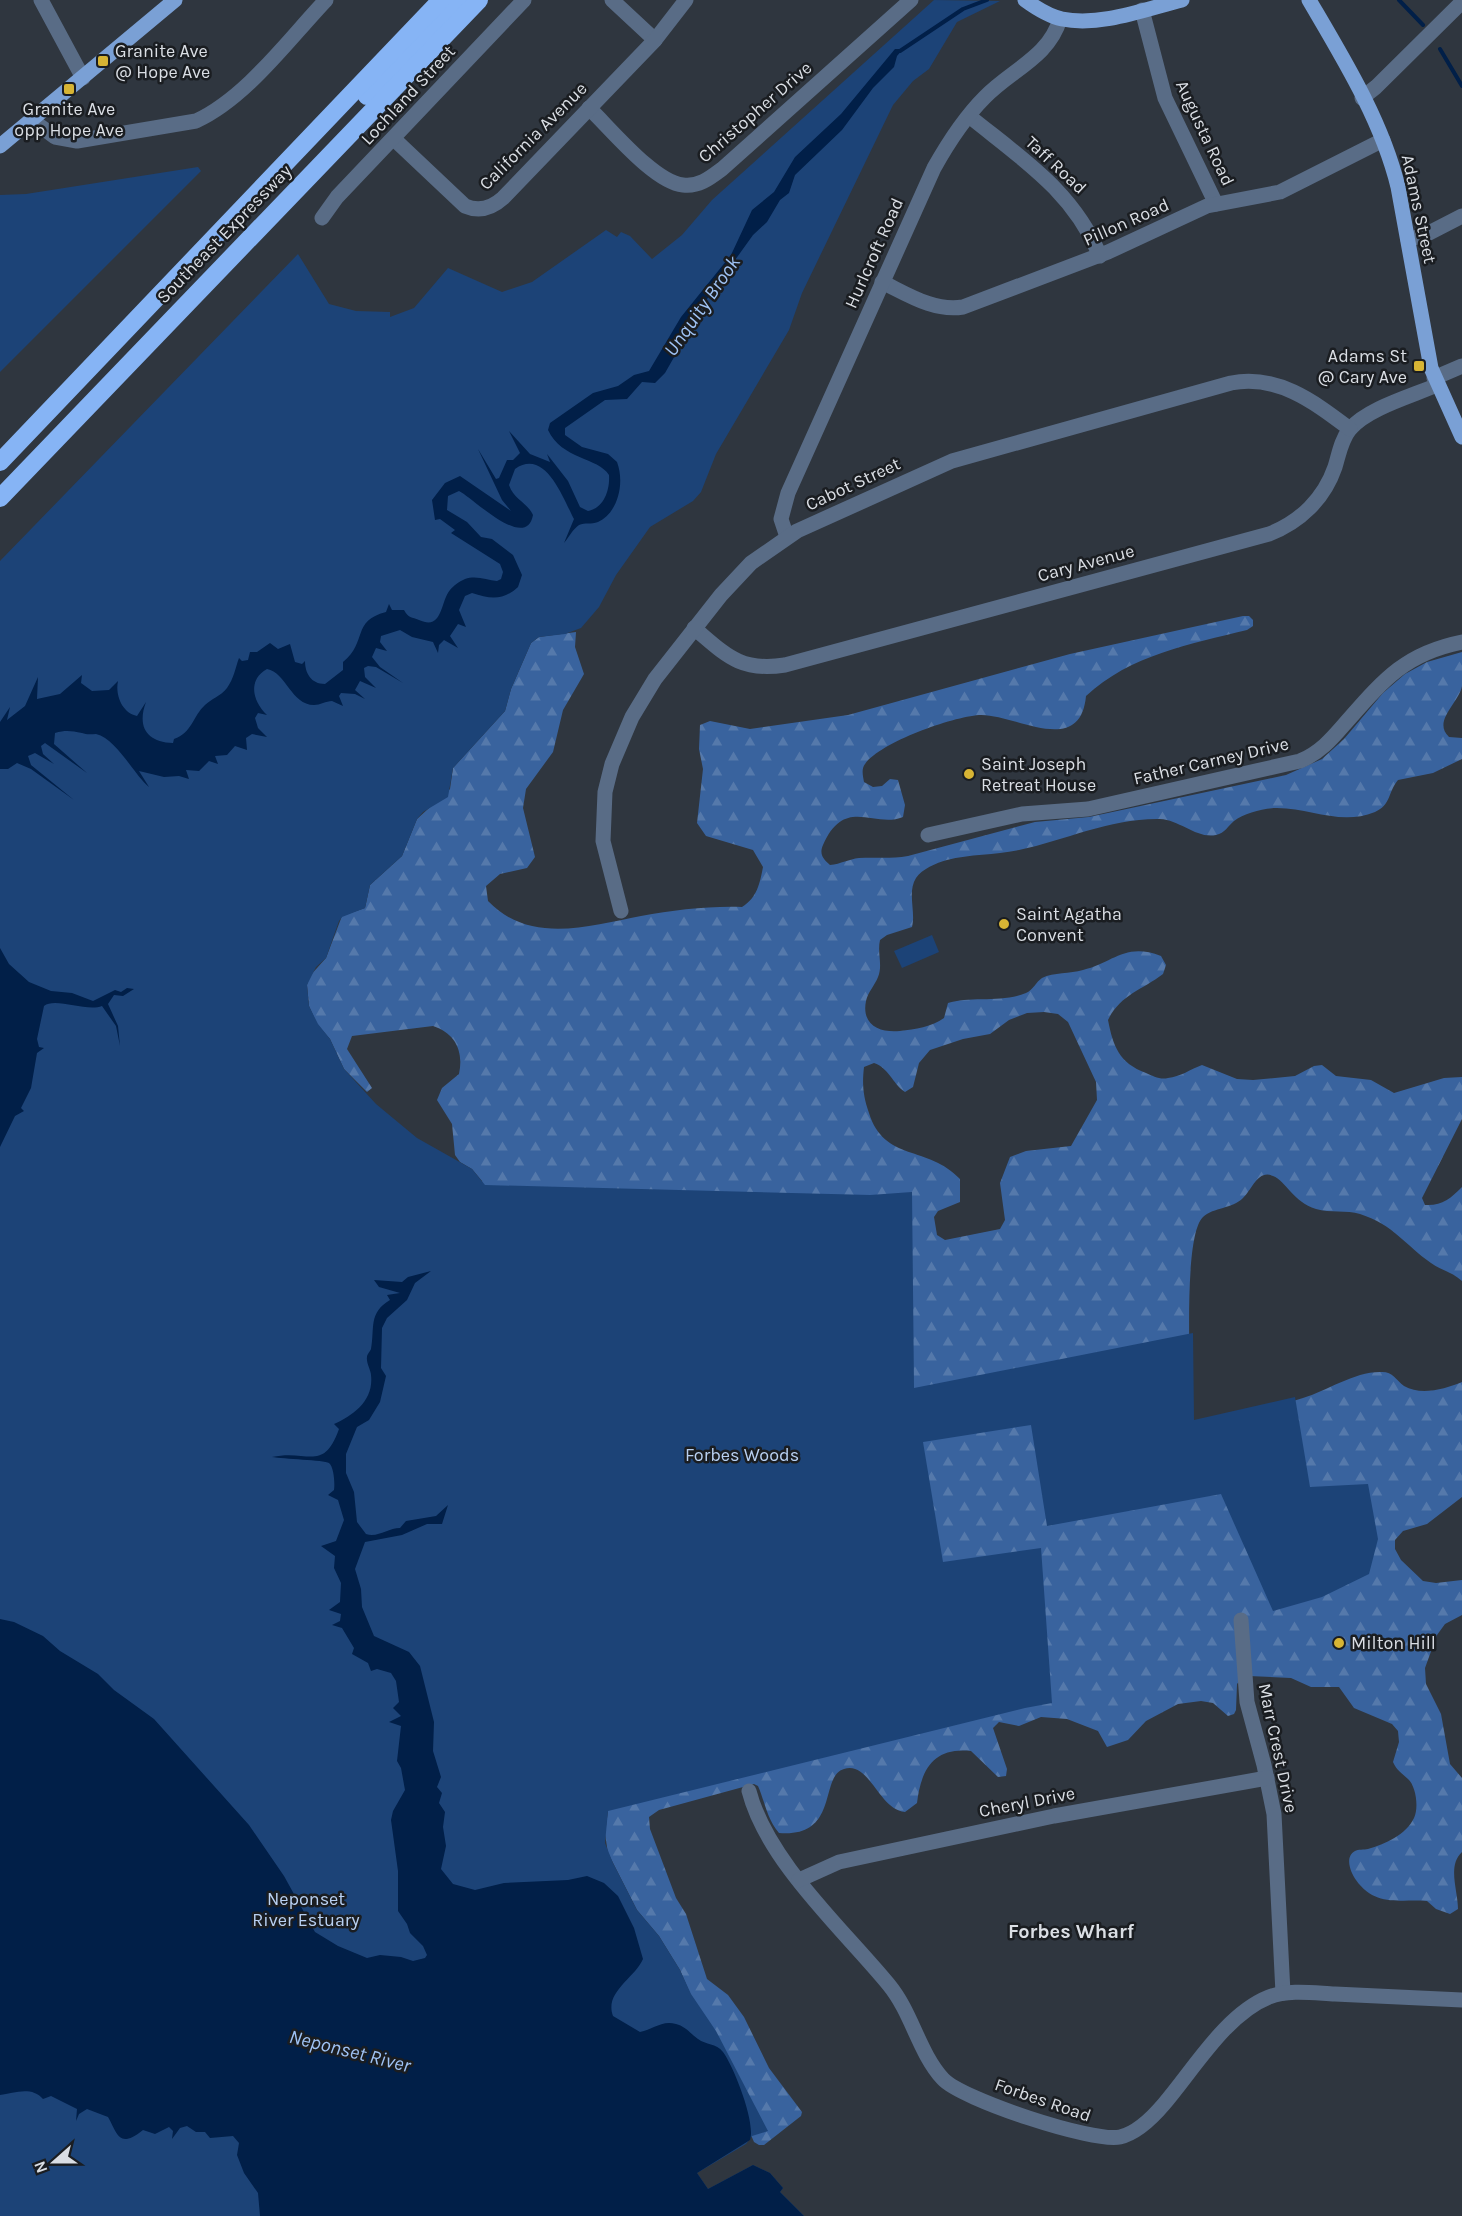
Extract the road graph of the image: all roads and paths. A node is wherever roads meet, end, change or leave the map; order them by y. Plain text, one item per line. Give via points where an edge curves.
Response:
1 (41, 0) edge
2 (175, 0) edge
3 (326, 0) edge
4 (428, 0) edge
5 (441, 0) edge
6 (459, 0) edge
7 (479, 0) edge
8 (524, 0) edge
9 (612, 0) edge
10 (686, 0) edge
11 (911, 0) edge
12 (1025, 0) edge
13 (1182, 0) edge
14 (1309, 0) edge
15 (1142, 10) junction
16 (1459, 10) edge
17 (1060, 19) junction
18 (656, 40) junction
19 (83, 78) junction
20 (1362, 98) junction
21 (589, 108) junction
22 (969, 117) junction
23 (32, 120) junction
24 (394, 139) junction
25 (1383, 140) junction
26 (0, 146) edge
27 (1216, 204) junction
28 (1462, 216) edge
29 (322, 218) dead end
30 (1408, 240) junction
31 (1100, 256) junction
32 (882, 282) junction
33 (1462, 366) edge
34 (1436, 382) junction
35 (1350, 429) junction
36 (1462, 437) edge
37 (0, 448) edge
38 (0, 462) edge
39 (0, 481) edge
40 (0, 498) edge
41 (787, 537) junction
42 (694, 628) junction
43 (1462, 642) edge
44 (928, 835) dead end
45 (621, 911) dead end
46 (1241, 1620) dead end
47 (1267, 1778) junction
48 (749, 1791) dead end
49 (799, 1880) junction
50 (1283, 1993) junction
51 (1462, 2000) edge

1 - 19 street
2 - 19 main road
3 - 23 street via 236,96 196,121 77,141 55,138
4 - 37 highway, Southeast Expressway
5 - 38 highway
6 - 39 highway
7 - 40 highway, Southeast Expressway
8 - 24 street, Lochland Street
9 - 18 street
10 - 18 street, California Avenue
11 - 21 street, Christopher Drive via 722,169 698,184 684,185 663,178
12 - 17 main road
13 - 15 main road
14 - 20 main road, Adams Street
15 - 17 main road via 1089,20
15 - 27 street, Augusta Road via 1169,108
16 - 20 street
17 - 22 street, Hurlcroft Road via 1047,46 996,86
18 - 21 street, California Avenue
19 - 23 main road
20 - 25 main road, Adams Street
21 - 24 street, California Avenue via 503,198 485,208 471,209 460,202
22 - 31 street, Taff Road via 1057,188 1082,218
22 - 32 street, Hurlcroft Road via 934,168
23 - 26 main road
24 - 29 street, Lochland Street via 337,196
25 - 27 street, Pillon Road via 1280,192
25 - 30 main road, Adams Street via 1393,167
27 - 31 street, Pillon Road
28 - 30 street
30 - 34 main road, Adams Street
31 - 32 street, Pillon Road via 955,309 932,305
32 - 41 street, Hurlcroft Road via 788,493 781,519
33 - 34 street
34 - 35 street via 1370,414
34 - 36 main road, Adams Street
35 - 41 street, Cabot Street via 1282,386 1261,381 1231,383 964,456
35 - 42 street, Cary Avenue via 1331,477 1315,503 1293,522 1269,534 785,665 741,664
41 - 42 street, Cabot Street via 736,579
42 - 45 street, Cabot Street via 640,703 609,773 603,841
43 - 44 street, Father Carney Drive via 1427,651 1399,667 1324,747 1300,761 1088,809 1022,814
46 - 47 street, Marr Crest Drive via 1247,1702
47 - 49 street, Cheryl Drive via 1054,1816 839,1862
47 - 50 street, Marr Crest Drive via 1275,1826
48 - 49 street, Forbes Road via 764,1832
49 - 50 street, Forbes Road via 895,1992 934,2067 949,2085 1088,2136 1112,2138 1132,2132 1162,2106 1234,2019 1255,2003
50 - 51 street, Forbes Road

